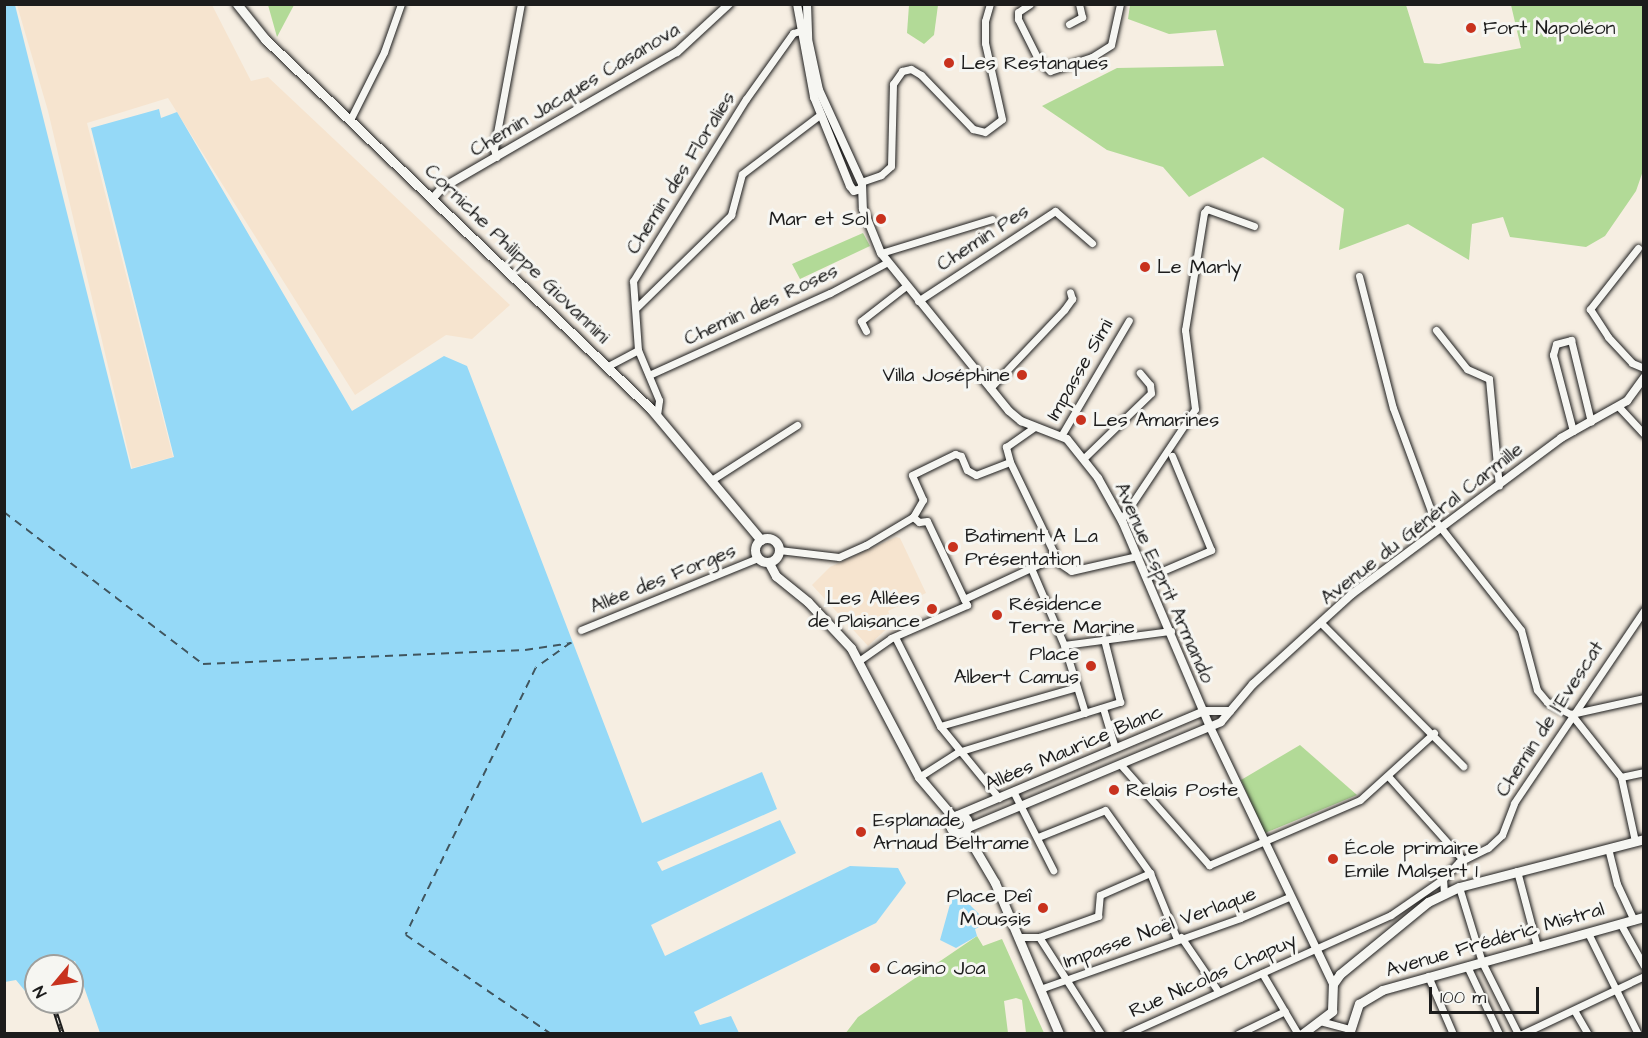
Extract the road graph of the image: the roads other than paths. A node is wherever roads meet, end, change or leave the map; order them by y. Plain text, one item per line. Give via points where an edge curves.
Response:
1 (237, 4) edge
2 (401, 4) edge
3 (521, 4) edge
4 (729, 4) edge
5 (797, 4) edge
6 (807, 4) edge
7 (990, 4) edge
8 (1030, 4) edge
9 (1078, 4) edge
10 (1120, 4) edge
11 (1070, 24) dead end
12 (800, 31) junction
13 (821, 114) junction
14 (351, 118) junction
15 (496, 157) junction
16 (861, 186) junction
17 (433, 198) junction
18 (992, 219) dead end
19 (1254, 226) dead end
20 (1092, 243) dead end
21 (1638, 248) dead end
22 (881, 253) junction
23 (886, 263) junction
24 (1359, 276) dead end
25 (906, 286) junction
26 (1070, 292) dead end
27 (918, 301) junction
28 (637, 307) junction
29 (1129, 320) dead end
30 (1436, 330) dead end
31 (866, 331) dead end
32 (638, 350) junction
33 (608, 366) junction
34 (1644, 368) edge
35 (1140, 373) dead end
36 (649, 375) junction
37 (1644, 378) edge
38 (990, 388) junction
39 (1618, 406) junction
40 (657, 415) junction
41 (1592, 422) junction
42 (797, 424) dead end
43 (1035, 427) junction
44 (1573, 430) junction
45 (1644, 434) edge
46 (1061, 436) junction
47 (1172, 456) dead end
48 (1084, 458) junction
49 (1010, 462) junction
50 (714, 479) junction
51 (1499, 486) junction
52 (913, 517) junction
53 (1121, 519) junction
54 (1440, 529) junction
55 (761, 540) junction
56 (779, 550) junction
57 (1137, 556) junction
58 (757, 558) junction
59 (1052, 558) junction
60 (769, 563) junction
61 (1031, 568) junction
62 (1146, 578) junction
63 (964, 599) junction
64 (1644, 610) edge
65 (1321, 623) junction
66 (581, 630) dead end
67 (1170, 631) junction
68 (895, 638) junction
69 (1104, 639) junction
70 (1064, 645) junction
71 (860, 660) junction
72 (1077, 687) junction
73 (1644, 698) edge
74 (1103, 708) junction
75 (1204, 711) junction
76 (1230, 711) junction
77 (1085, 713) junction
78 (1571, 714) junction
79 (940, 726) junction
80 (1210, 727) junction
81 (1434, 733) junction
82 (1115, 748) junction
83 (958, 752) junction
84 (1120, 764) junction
85 (1463, 766) dead end
86 (1644, 772) edge
87 (1388, 776) junction
88 (919, 777) junction
89 (1621, 777) junction
90 (1013, 791) junction
91 (999, 798) junction
92 (1021, 807) junction
93 (955, 816) junction
94 (966, 830) junction
95 (1038, 837) junction
96 (1639, 840) edge
97 (1264, 841) junction
98 (1608, 848) junction
99 (1463, 860) junction
100 (1053, 870) dead end
101 (1517, 871) junction
102 (1150, 873) junction
103 (1443, 879) junction
104 (1459, 887) junction
105 (1431, 888) junction
106 (1441, 895) junction
107 (1290, 897) junction
108 (1639, 918) edge
109 (1620, 923) junction
110 (1588, 933) junction
111 (1018, 937) junction
112 (1039, 937) junction
113 (1179, 938) junction
114 (1537, 946) junction
115 (1314, 949) junction
116 (1482, 962) junction
117 (1467, 966) junction
118 (1644, 966) edge
119 (1262, 973) junction
120 (1428, 976) junction
121 (1644, 976) edge
122 (1066, 979) junction
123 (1333, 984) junction
124 (1040, 989) junction
125 (1616, 990) junction
126 (1218, 991) junction
127 (1574, 1010) junction
128 (1285, 1011) junction
129 (1320, 1021) junction
130 (1312, 1030) edge
131 (1349, 1031) edge
132 (1059, 1034) edge
133 (1101, 1034) edge
134 (1126, 1034) edge
135 (1238, 1034) edge
136 (1300, 1034) edge
137 (1453, 1034) edge
138 (1499, 1034) edge
139 (1520, 1034) edge
140 (1588, 1034) edge
141 (1638, 1034) edge

1 - 14 main road, Corniche Philippe Giovannini via 265,39
2 - 14 street via 384,52
3 - 15 street via 494,149
4 - 15 street, Chemin Jacques Casanova via 677,52
5 - 12 street
6 - 16 street, Avenue Esprit Armando via 808,39 819,90
7 - 16 street via 985,44 1002,119 985,132 973,129 921,75 911,69 902,71 893,84 891,166
8 - 10 street via 1018,12 1018,19 1038,59 1050,70 1105,50 1114,39
9 - 11 street via 1082,17
12 - 13 street via 810,85
12 - 28 street, Chemin des Floralies via 793,33 746,99 633,281
13 - 16 street via 850,186 854,191
13 - 28 street via 742,174 731,215
14 - 17 main road, Corniche Philippe Giovannini
15 - 17 street, Chemin Jacques Casanova via 442,188
16 - 22 street, Avenue Esprit Armando via 863,209
17 - 33 main road, Corniche Philippe Giovannini
18 - 22 street
19 - 53 street via 1207,209 1204,213 1185,330 1195,409
20 - 27 street, Chemin Pes via 1055,211
21 - 34 street via 1590,309 1608,337 1632,363
22 - 23 street, Avenue Esprit Armando
23 - 25 street, Avenue Esprit Armando
23 - 36 street, Chemin des Roses via 830,293
24 - 54 street via 1393,408
25 - 27 street, Avenue Esprit Armando
25 - 31 street via 861,321
26 - 38 street via 1071,299 1064,310
27 - 38 street, Avenue Esprit Armando
28 - 32 street, Chemin des Floralies
29 - 46 street, Impasse Simi
30 - 51 street via 1467,369 1489,379
32 - 33 street
32 - 36 street
33 - 40 main road, Corniche Philippe Giovannini
35 - 48 street via 1151,393
36 - 40 street via 659,400
37 - 39 street, Avenue du Général Carmille
38 - 43 street, Avenue Esprit Armando via 1014,417
39 - 41 street, Avenue du Général Carmille
39 - 45 street
40 - 50 main road, Corniche Philippe Giovannini
41 - 44 street, Avenue du Général Carmille
41 - 44 street via 1571,340 1556,344 1553,355
42 - 50 street
43 - 46 street, Avenue Esprit Armando
43 - 49 street via 1006,447
44 - 51 street, Avenue du Général Carmille
46 - 48 street, Avenue Esprit Armando
47 - 62 street via 1211,550
48 - 53 street, Avenue Esprit Armando
49 - 52 street via 976,475 955,454 912,476 924,500
49 - 59 street via 1053,551
50 - 55 main road, Corniche Philippe Giovannini
51 - 54 street, Avenue du Général Carmille
52 - 56 street via 838,557
52 - 63 street via 919,522 927,521
53 - 57 street, Avenue Esprit Armando
54 - 65 street, Avenue du Général Carmille via 1352,594
54 - 78 street via 1521,630 1537,690 1547,702
55 - 56 main road via 773,540
55 - 58 main road via 755,550
56 - 60 main road via 778,557
57 - 59 street via 1071,571
57 - 62 street, Avenue Esprit Armando
58 - 60 main road
58 - 66 street, Allée des Forges
59 - 61 street
60 - 71 main road via 776,576 826,619
61 - 63 street
61 - 70 street
62 - 67 street, Avenue Esprit Armando
63 - 68 street via 967,605
64 - 78 street, Chemin de l'Evescat
65 - 76 street, Avenue du Général Carmille via 1253,684
65 - 81 street
67 - 69 street
67 - 75 street, Avenue Esprit Armando
68 - 71 street
68 - 79 street
69 - 70 street
69 - 74 street via 1120,702
70 - 72 street
71 - 88 main road
72 - 77 street
72 - 79 street
73 - 78 street
74 - 77 street
74 - 82 street
75 - 76 street
75 - 80 street, Avenue Esprit Armando
75 - 82 street, Allées Maurice Blanc
76 - 80 street, Avenue du Général Carmille
77 - 83 street
78 - 89 street
78 - 99 street, Chemin de l'Evescat via 1514,803 1502,835 1488,848
79 - 83 street
80 - 84 street, Allées Maurice Blanc
80 - 97 street, Avenue Esprit Armando
81 - 85 street
81 - 87 street
82 - 84 street
82 - 90 street, Allées Maurice Blanc
83 - 88 street
83 - 91 street
84 - 92 street, Allées Maurice Blanc
84 - 97 street via 1209,865
86 - 89 street
87 - 97 street via 1360,800
87 - 99 street
88 - 93 main road
89 - 96 street
90 - 91 street, Allées Maurice Blanc
90 - 92 street
91 - 93 street, Allées Maurice Blanc
92 - 94 street, Allées Maurice Blanc
92 - 95 street
93 - 94 main road via 967,818
93 - 94 main road via 951,829
94 - 111 main road
95 - 100 street
95 - 102 street via 1105,810
96 - 98 main road
97 - 107 street, Avenue Esprit Armando
98 - 101 main road
98 - 108 street via 1617,884
99 - 103 street, Chemin de l'Evescat
101 - 104 main road
101 - 114 street
102 - 112 street via 1100,895 1101,914
102 - 113 street
103 - 105 street, Chemin de l'Evescat
103 - 106 street
104 - 106 main road
104 - 116 street
105 - 106 street
105 - 115 street, Rue Nicolas Chapuy via 1391,915
106 - 123 main road via 1414,910
107 - 113 street, Impasse Noël Verlaque
107 - 115 street, Avenue Esprit Armando
108 - 109 main road, Avenue Frédéric Mistral
109 - 110 main road, Avenue Frédéric Mistral
109 - 118 street
110 - 114 main road, Avenue Frédéric Mistral
110 - 125 street
111 - 112 street
111 - 124 main road
112 - 122 street
113 - 122 street, Impasse Noël Verlaque
113 - 126 street
114 - 116 main road, Avenue Frédéric Mistral
115 - 119 street, Rue Nicolas Chapuy
115 - 123 street, Avenue Esprit Armando
116 - 117 main road, Avenue Frédéric Mistral
116 - 139 street
117 - 120 main road, Avenue Frédéric Mistral
117 - 138 street
119 - 126 street, Rue Nicolas Chapuy
119 - 128 street
120 - 131 main road, Avenue Frédéric Mistral via 1382,990 1359,1004
120 - 137 street
121 - 125 street
122 - 124 street, Impasse Noël Verlaque
122 - 133 street
123 - 129 main road via 1334,1006
124 - 132 main road
125 - 127 street
125 - 141 street
126 - 134 street, Rue Nicolas Chapuy
127 - 139 street
127 - 140 street
128 - 135 street
128 - 136 street
129 - 130 main road
129 - 131 street
130 - 136 main road

